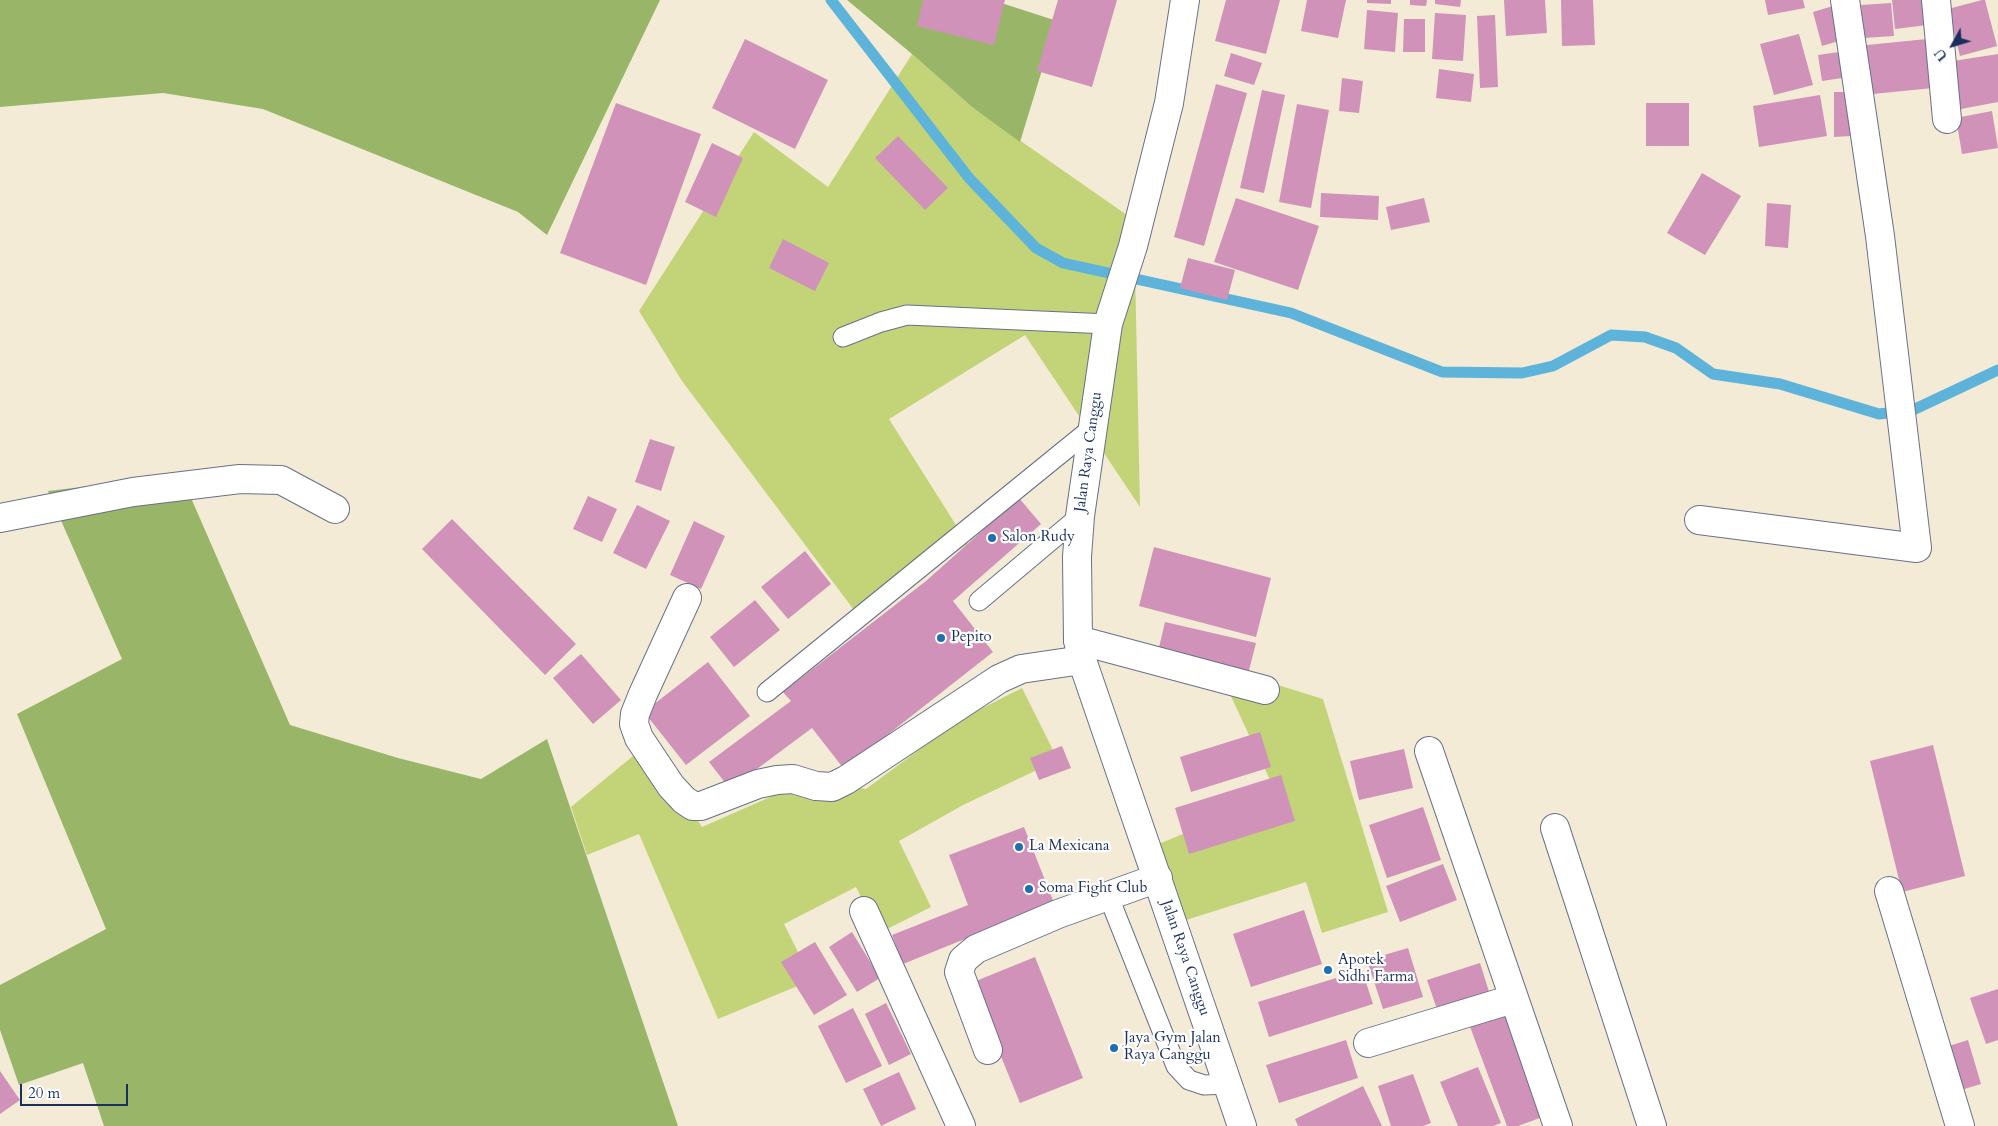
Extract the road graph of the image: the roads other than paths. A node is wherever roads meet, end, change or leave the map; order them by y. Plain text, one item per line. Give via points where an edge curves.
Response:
1 (1185, 0) edge
2 (1845, 0) edge
3 (1936, 0) edge
4 (1947, 119) dead end
5 (1108, 324) junction
6 (843, 337) dead end
7 (1092, 428) junction
8 (335, 509) dead end
9 (1080, 516) junction
10 (0, 518) edge
11 (1699, 520) dead end
12 (687, 598) dead end
13 (980, 601) dead end
14 (1080, 650) junction
15 (1265, 690) dead end
16 (767, 692) dead end
17 (1429, 751) dead end
18 (1554, 828) dead end
19 (1158, 878) junction
20 (1889, 891) dead end
21 (1108, 895) junction
22 (864, 912) dead end
23 (1513, 999) junction
24 (1368, 1043) dead end
25 (988, 1050) dead end
26 (1228, 1084) junction
27 (961, 1126) edge
28 (1242, 1126) edge
29 (1558, 1126) edge
30 (1652, 1126) edge
31 (1960, 1126) edge

1 - 5 street, Jalan Raya Canggu via 1169,103 1133,246
2 - 11 street via 1880,236 1917,548
3 - 4 street
5 - 6 lane via 907,316
5 - 7 street, Jalan Raya Canggu
7 - 9 street, Jalan Raya Canggu
7 - 16 lane
8 - 10 street via 280,480 240,479 133,492
9 - 13 lane
9 - 14 street, Jalan Raya Canggu via 1077,557
12 - 14 street via 643,694 634,724 639,738 671,786 693,806 776,780 793,779 832,787 998,679
14 - 15 street
14 - 19 street, Jalan Raya Canggu
17 - 23 street
18 - 30 street
19 - 21 street
19 - 26 street, Jalan Raya Canggu
20 - 31 street
21 - 25 street via 976,950 963,960 959,972
21 - 26 lane via 1176,1066 1189,1080 1204,1085
22 - 27 street
23 - 24 street
23 - 29 street
26 - 28 street, Jalan Raya Canggu

